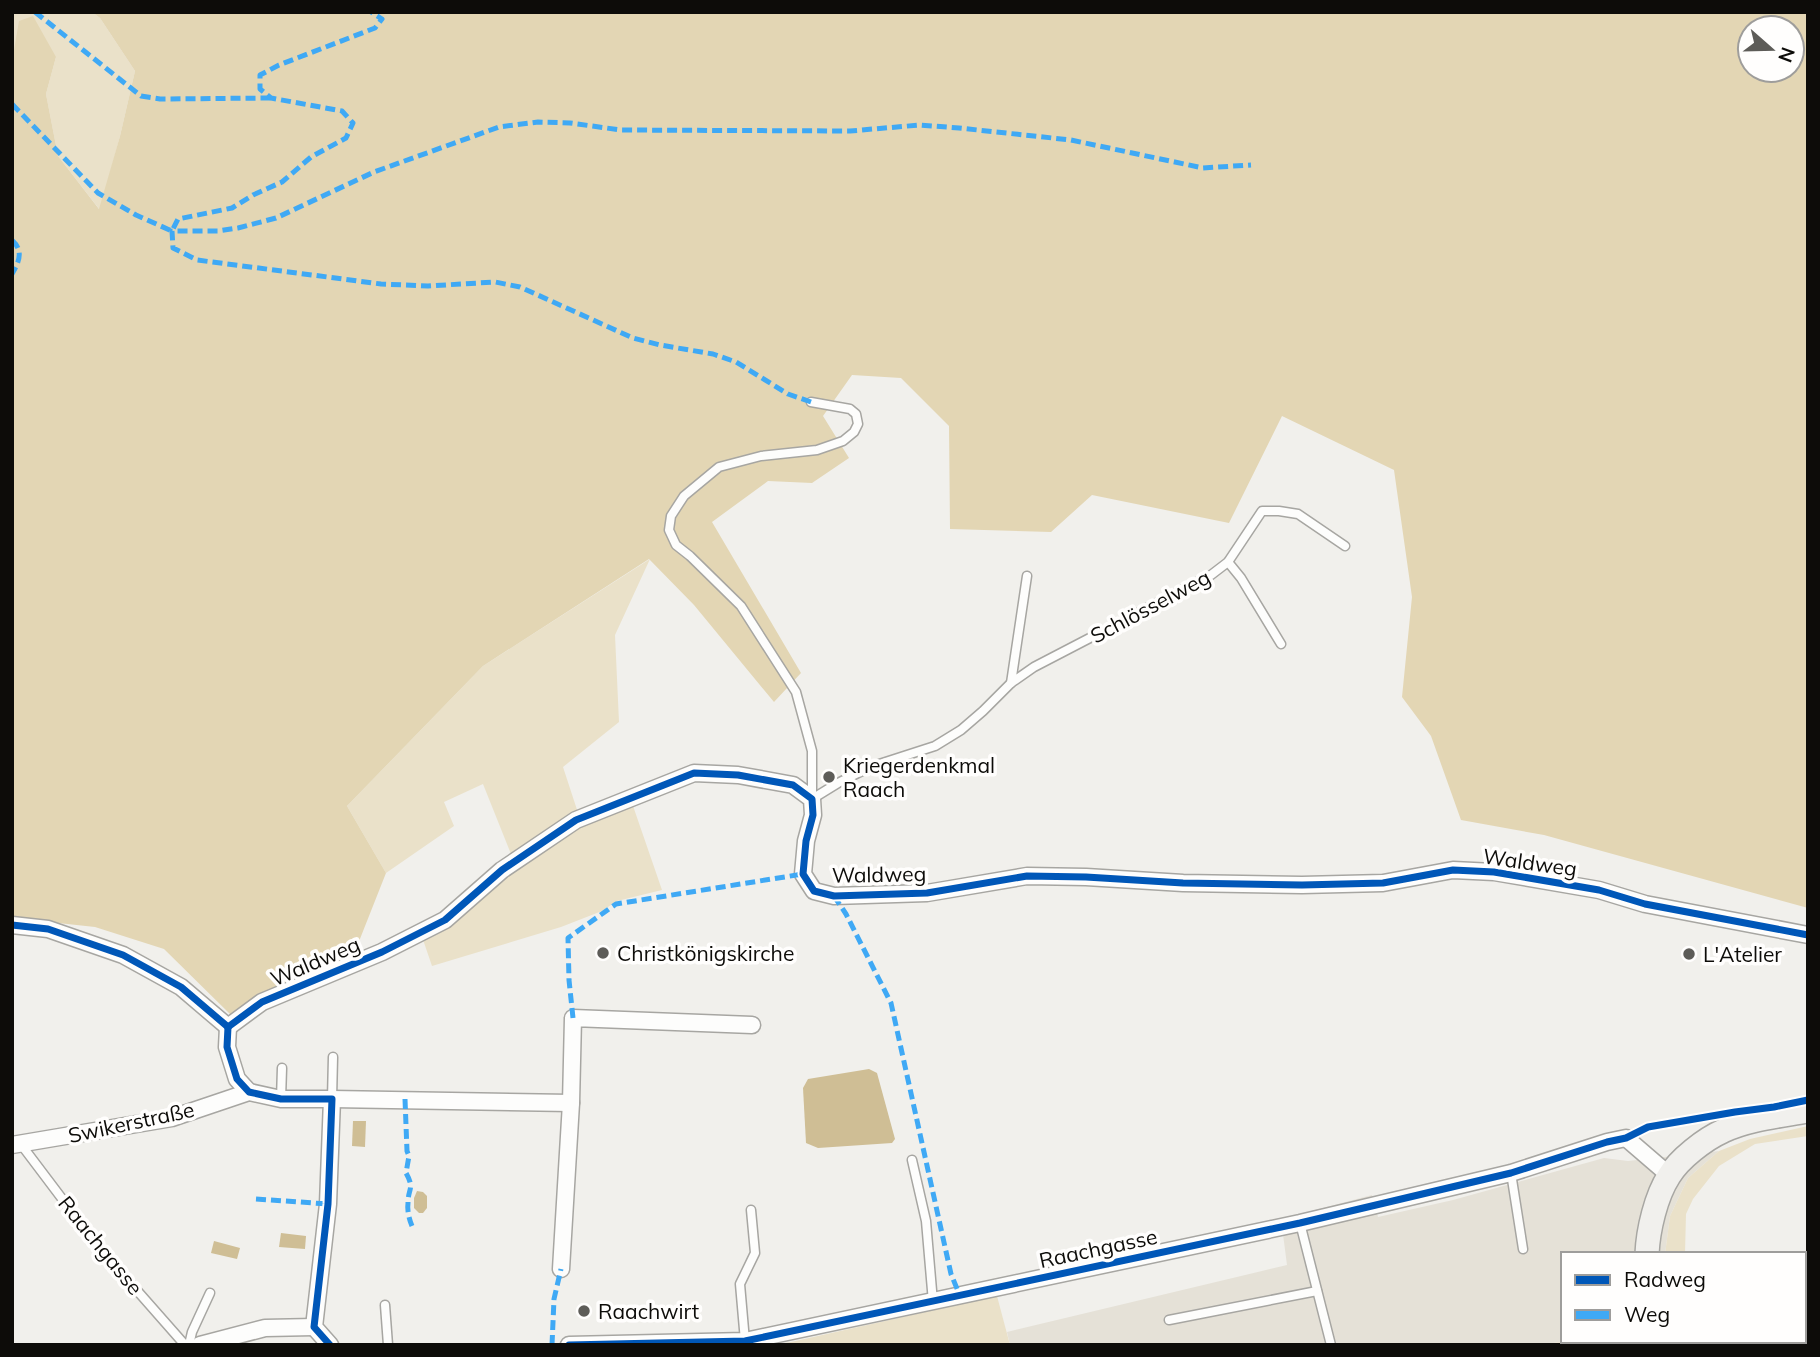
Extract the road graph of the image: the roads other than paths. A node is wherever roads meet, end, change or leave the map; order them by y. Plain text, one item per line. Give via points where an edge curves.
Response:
1 (811, 402) dead end
2 (1345, 546) dead end
3 (1228, 562) junction
4 (1027, 576) dead end
5 (1281, 643) dead end
6 (1011, 683) junction
7 (812, 799) junction
8 (12, 925) edge
9 (1808, 935) edge
10 (752, 1025) dead end
11 (228, 1027) junction
12 (333, 1057) dead end
13 (282, 1068) dead end
14 (248, 1092) junction
15 (281, 1099) junction
16 (332, 1099) junction
17 (571, 1103) junction
18 (1808, 1111) edge
19 (16, 1144) edge
20 (912, 1160) dead end
21 (1511, 1173) junction
22 (1666, 1182) junction
23 (751, 1210) dead end
24 (1300, 1223) junction
25 (1523, 1249) dead end
26 (1647, 1252) edge
27 (561, 1269) dead end
28 (1317, 1291) junction
29 (210, 1293) dead end
30 (933, 1301) junction
31 (385, 1305) dead end
32 (1169, 1320) dead end
33 (314, 1327) junction
34 (745, 1341) junction
35 (187, 1345) edge
36 (200, 1345) edge
37 (330, 1345) edge
38 (388, 1345) edge
39 (569, 1345) edge
40 (1331, 1345) edge

1 - 7 lane, Waldweg via 850,409 858,424 854,432 817,450 761,456 719,467 684,496 671,516 669,530 676,545 741,607 796,692 812,751
2 - 3 lane, Schlösselweg via 1298,514 1262,511
3 - 5 lane
3 - 6 lane, Schlösselweg
4 - 6 lane
6 - 7 lane, Schlösselweg via 961,730 935,746 870,767
7 - 9 street, Waldweg via 803,874 814,891 834,896 927,893 1027,876 1301,885 1383,883 1453,870 1599,890 1645,904
7 - 11 street, Waldweg via 793,785 694,773 576,820 502,870 445,920 262,1003
8 - 11 street via 48,929 123,955 181,987
10 - 17 street via 573,1018
11 - 14 street via 237,1079
12 - 16 lane
13 - 15 lane
14 - 15 street
14 - 19 street, Swikerstraße via 172,1118
15 - 16 street
16 - 17 street
16 - 33 street via 328,1204
17 - 27 street
18 - 22 main road via 1723,1131 1694,1150
19 - 35 lane, Raachgasse via 97,1245
20 - 30 lane via 926,1221
21 - 22 street, Raachgasse via 1626,1138
21 - 24 street, Raachgasse
21 - 25 lane
22 - 26 main road via 1651,1221
23 - 34 lane via 755,1253 740,1284
24 - 28 lane
24 - 30 street, Raachgasse
28 - 32 lane
28 - 40 lane
29 - 35 lane, Raachgasse
30 - 34 street, Raachgasse
31 - 38 lane
33 - 36 street via 265,1328
33 - 37 street
34 - 39 street, Raachgasse

